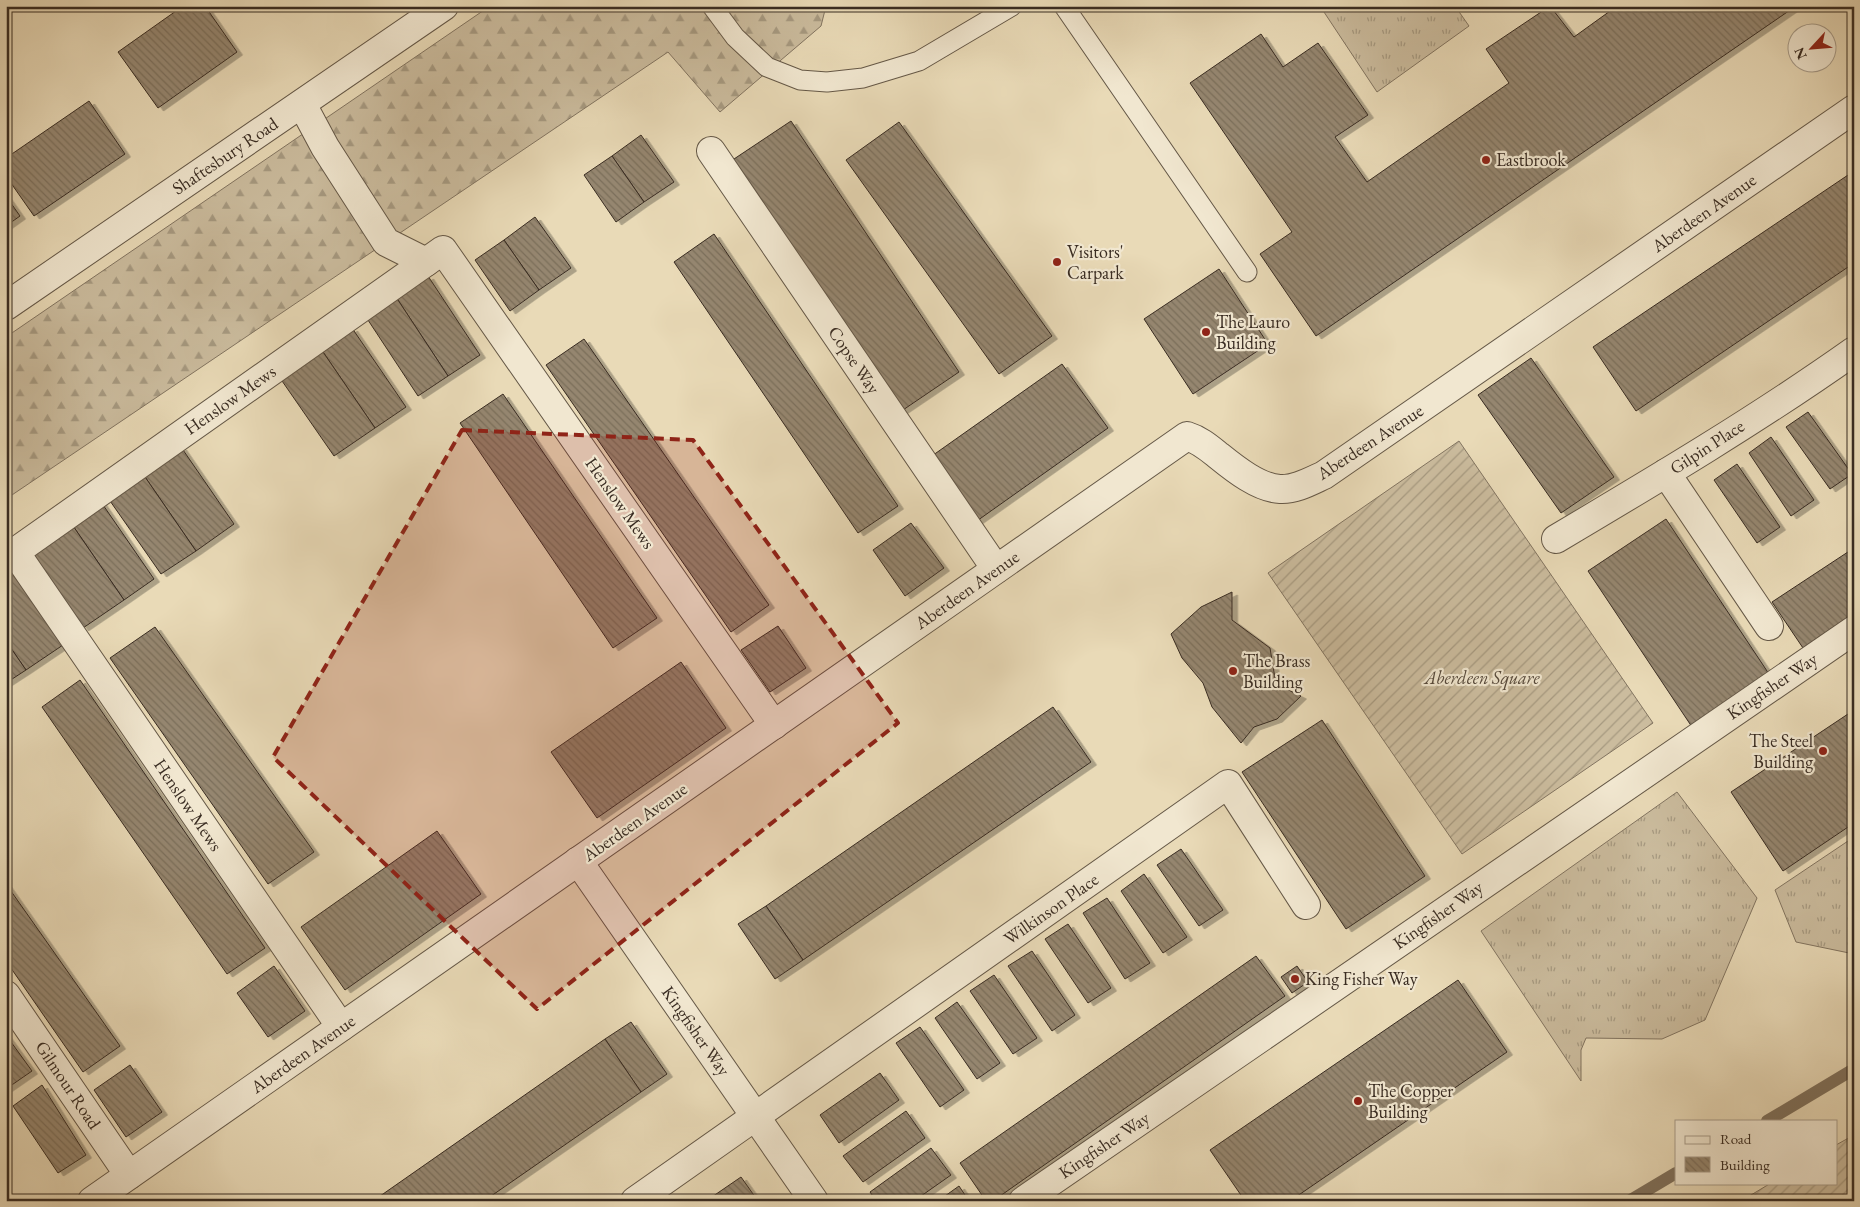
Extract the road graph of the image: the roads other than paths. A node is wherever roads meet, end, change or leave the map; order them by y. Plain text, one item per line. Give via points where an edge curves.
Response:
1 (444, 6) edge
2 (712, 6) edge
3 (1012, 6) edge
4 (1064, 6) edge
5 (302, 104) junction
6 (1854, 109) edge
7 (711, 151) dead end
8 (426, 262) junction
9 (1247, 272) dead end
10 (6, 306) edge
11 (1854, 351) edge
12 (1666, 473) junction
13 (1556, 539) dead end
14 (996, 569) junction
15 (1769, 626) dead end
16 (1854, 630) edge
17 (774, 725) junction
18 (578, 861) junction
19 (1306, 905) dead end
20 (6, 995) edge
21 (341, 1027) junction
22 (756, 1116) junction
23 (129, 1175) junction
24 (92, 1201) edge
25 (635, 1201) edge
26 (814, 1201) edge
27 (1023, 1201) edge

1 - 5 street, Shaftesbury Road
2 - 3 lane via 735,37 767,67 800,80 827,82 864,78 919,60
4 - 9 lane
5 - 8 street via 325,147 386,242
5 - 10 street, Shaftesbury Road
6 - 14 street, Aberdeen Avenue via 1324,475 1302,485 1280,489 1262,484 1241,473 1197,439 1187,436
7 - 14 street, Copse Way
8 - 17 street, Henslow Mews via 444,250
8 - 21 street, Henslow Mews via 15,552
11 - 12 street, Gilpin Place
12 - 13 street, Gilpin Place
12 - 15 street
14 - 17 street, Aberdeen Avenue
16 - 27 street, Kingfisher Way
17 - 18 street, Aberdeen Avenue
18 - 21 street, Aberdeen Avenue
18 - 22 street, Kingfisher Way
19 - 22 street, Wilkinson Place via 1228,784
20 - 23 street, Gilmour Road
21 - 23 street, Aberdeen Avenue
22 - 25 street
22 - 26 street, Kingfisher Way
23 - 24 street, Aberdeen Avenue

